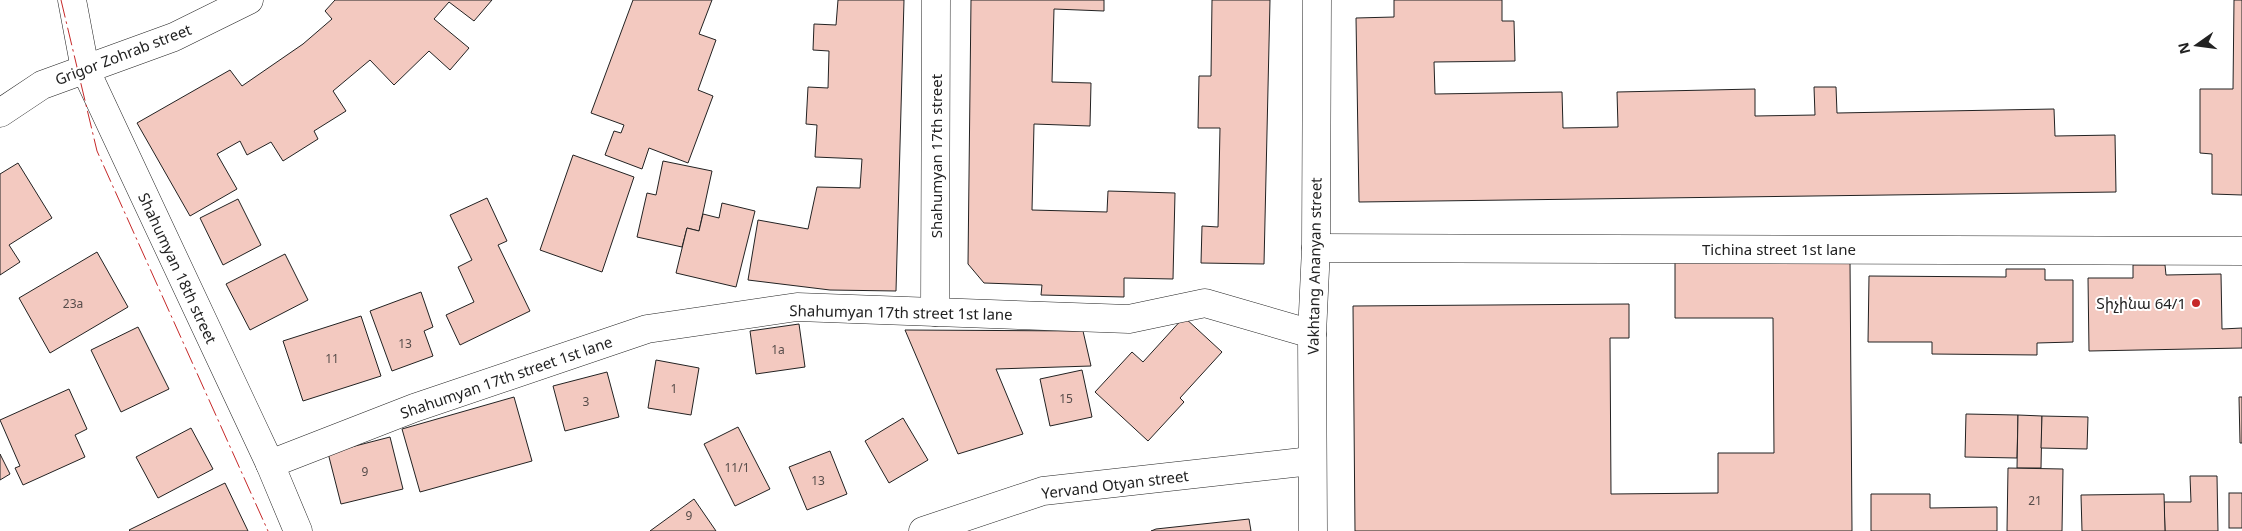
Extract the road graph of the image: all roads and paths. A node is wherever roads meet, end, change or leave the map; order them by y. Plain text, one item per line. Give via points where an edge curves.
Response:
1 (72, 0) edge
2 (249, 0) edge
3 (936, 0) edge
4 (1317, 0) edge
5 (85, 69) junction
6 (0, 113) edge
7 (1316, 248) junction
8 (2242, 251) edge
9 (935, 312) junction
10 (1312, 334) junction
11 (1311, 461) junction
12 (270, 464) junction
13 (298, 531) edge
14 (923, 531) edge
15 (1313, 531) edge

1 - 5 street, Shahumyan 18th street
2 - 5 street, Grigor Zohrab street via 174,37
3 - 9 street, Shahumyan 17th street
4 - 7 street, Vakhtang Ananyan street
5 - 6 street, Grigor Zohrab street via 42,85
5 - 12 street, Shahumyan 18th street
7 - 8 street, Tichina street 1st lane
7 - 10 street, Vakhtang Ananyan street
9 - 10 street, Shahumyan 17th street 1st lane via 1129,319 1205,303
9 - 12 street, Shahumyan 17th street 1st lane via 797,307 647,329 414,408
10 - 11 street, Vakhtang Ananyan street
11 - 14 street, Yervand Otyan street via 1042,490
11 - 15 street, Vakhtang Ananyan street
12 - 13 street, Shahumyan 18th street

